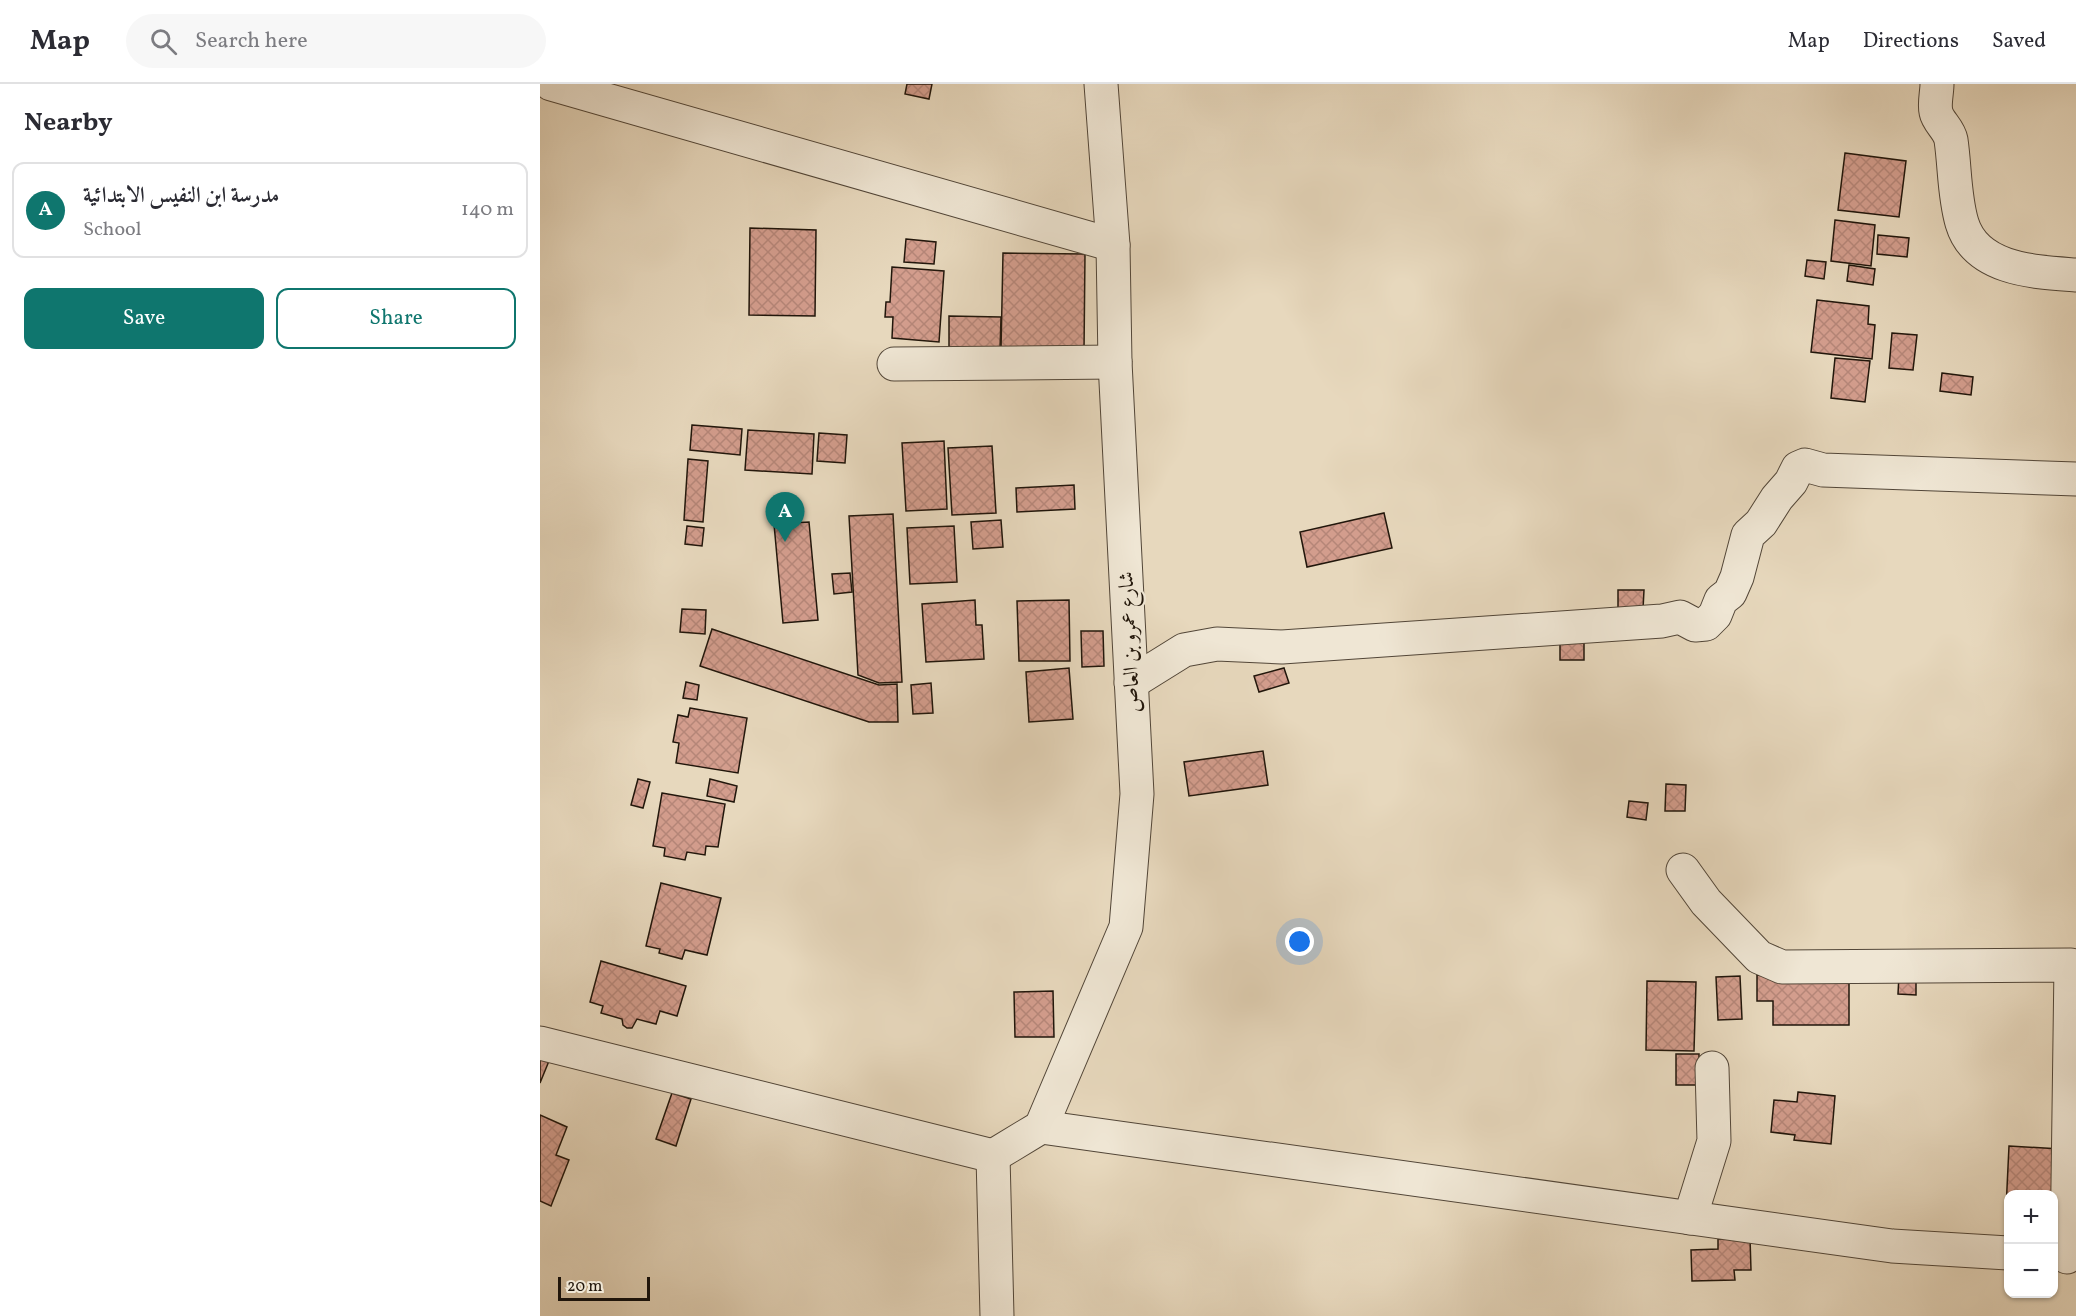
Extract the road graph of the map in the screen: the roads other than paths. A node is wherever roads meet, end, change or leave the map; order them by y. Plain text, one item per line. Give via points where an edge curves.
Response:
1 (551, 84) edge
2 (1101, 84) edge
3 (1938, 84) edge
4 (1113, 245) junction
5 (2076, 275) edge
6 (1115, 362) junction
7 (894, 364) dead end
8 (2076, 478) edge
9 (1131, 683) junction
10 (1683, 870) dead end
11 (540, 1043) edge
12 (1712, 1068) dead end
13 (1041, 1126) junction
14 (993, 1156) junction
15 (1690, 1218) junction
16 (2004, 1253) edge
17 (2065, 1257) edge
18 (997, 1316) edge

1 - 4 street
2 - 4 street, شارع عمرو بن العاص
3 - 5 street via 1936,112 1951,136 1962,224 1970,239 1983,254 2002,264
4 - 6 street, شارع عمرو بن العاص
6 - 7 street
6 - 9 street, شارع عمرو بن العاص
8 - 9 street via 1823,470 1805,465 1798,468 1761,523 1748,535 1730,593 1706,624 1695,625 1680,617 1282,647 1217,644 1184,650
9 - 13 street, شارع عمرو بن العاص via 1137,794 1126,927
10 - 17 street via 1706,902 1759,957 1782,967 2071,966
11 - 14 street
12 - 15 street via 1714,1141
13 - 14 street
13 - 15 street
14 - 18 street
15 - 16 street via 1892,1246

